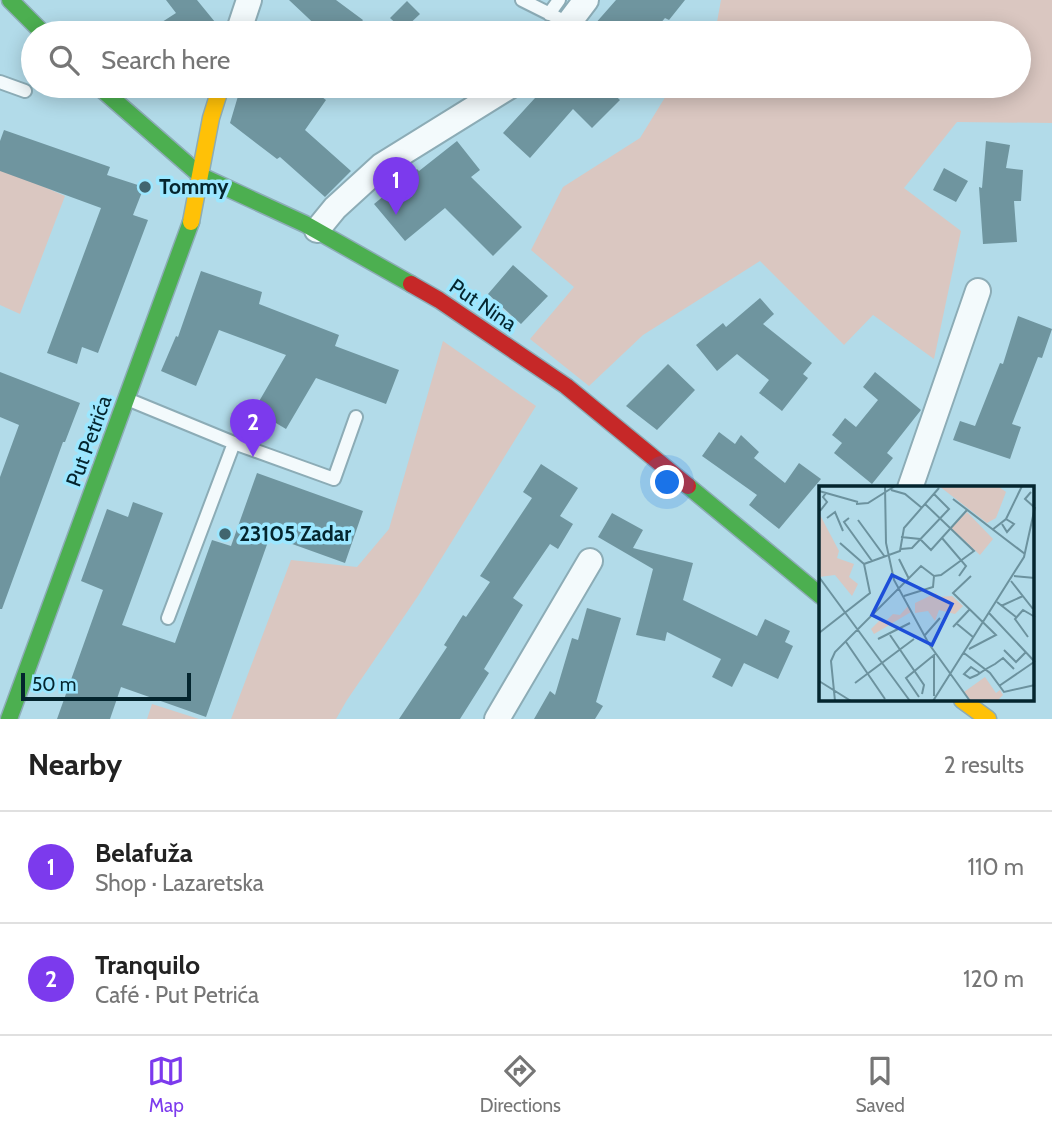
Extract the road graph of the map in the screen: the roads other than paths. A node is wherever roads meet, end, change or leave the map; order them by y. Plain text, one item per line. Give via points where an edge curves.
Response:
1 (10, 0) edge
2 (249, 0) edge
3 (522, 0) edge
4 (559, 0) edge
5 (586, 0) edge
6 (31, 21) edge
7 (242, 21) edge
8 (556, 21) edge
9 (559, 21) edge
10 (561, 21) edge
11 (0, 82) edge
12 (21, 90) edge
13 (112, 98) edge
14 (217, 98) edge
15 (491, 98) edge
16 (201, 176) junction
17 (317, 230) junction
18 (978, 291) dead end
19 (126, 399) junction
20 (356, 417) dead end
21 (234, 443) junction
22 (911, 486) edge
23 (590, 561) dead end
24 (819, 594) edge
25 (168, 618) dead end
26 (965, 702) edge
27 (9, 719) edge
28 (497, 719) edge
29 (988, 719) edge

1 - 6 main road
2 - 7 street
3 - 8 lane
4 - 9 lane
5 - 10 street
11 - 12 lane
13 - 16 main road, Put Nina
14 - 16 main road, Put Petrića
15 - 17 street via 381,166
16 - 17 main road, Put Nina
16 - 19 main road, Put Petrića via 194,214
17 - 24 main road, Put Nina via 439,300 566,386
18 - 22 street
19 - 21 lane
19 - 27 main road, Put Petrića
20 - 21 lane via 334,479
21 - 25 lane
23 - 28 street
26 - 29 main road

